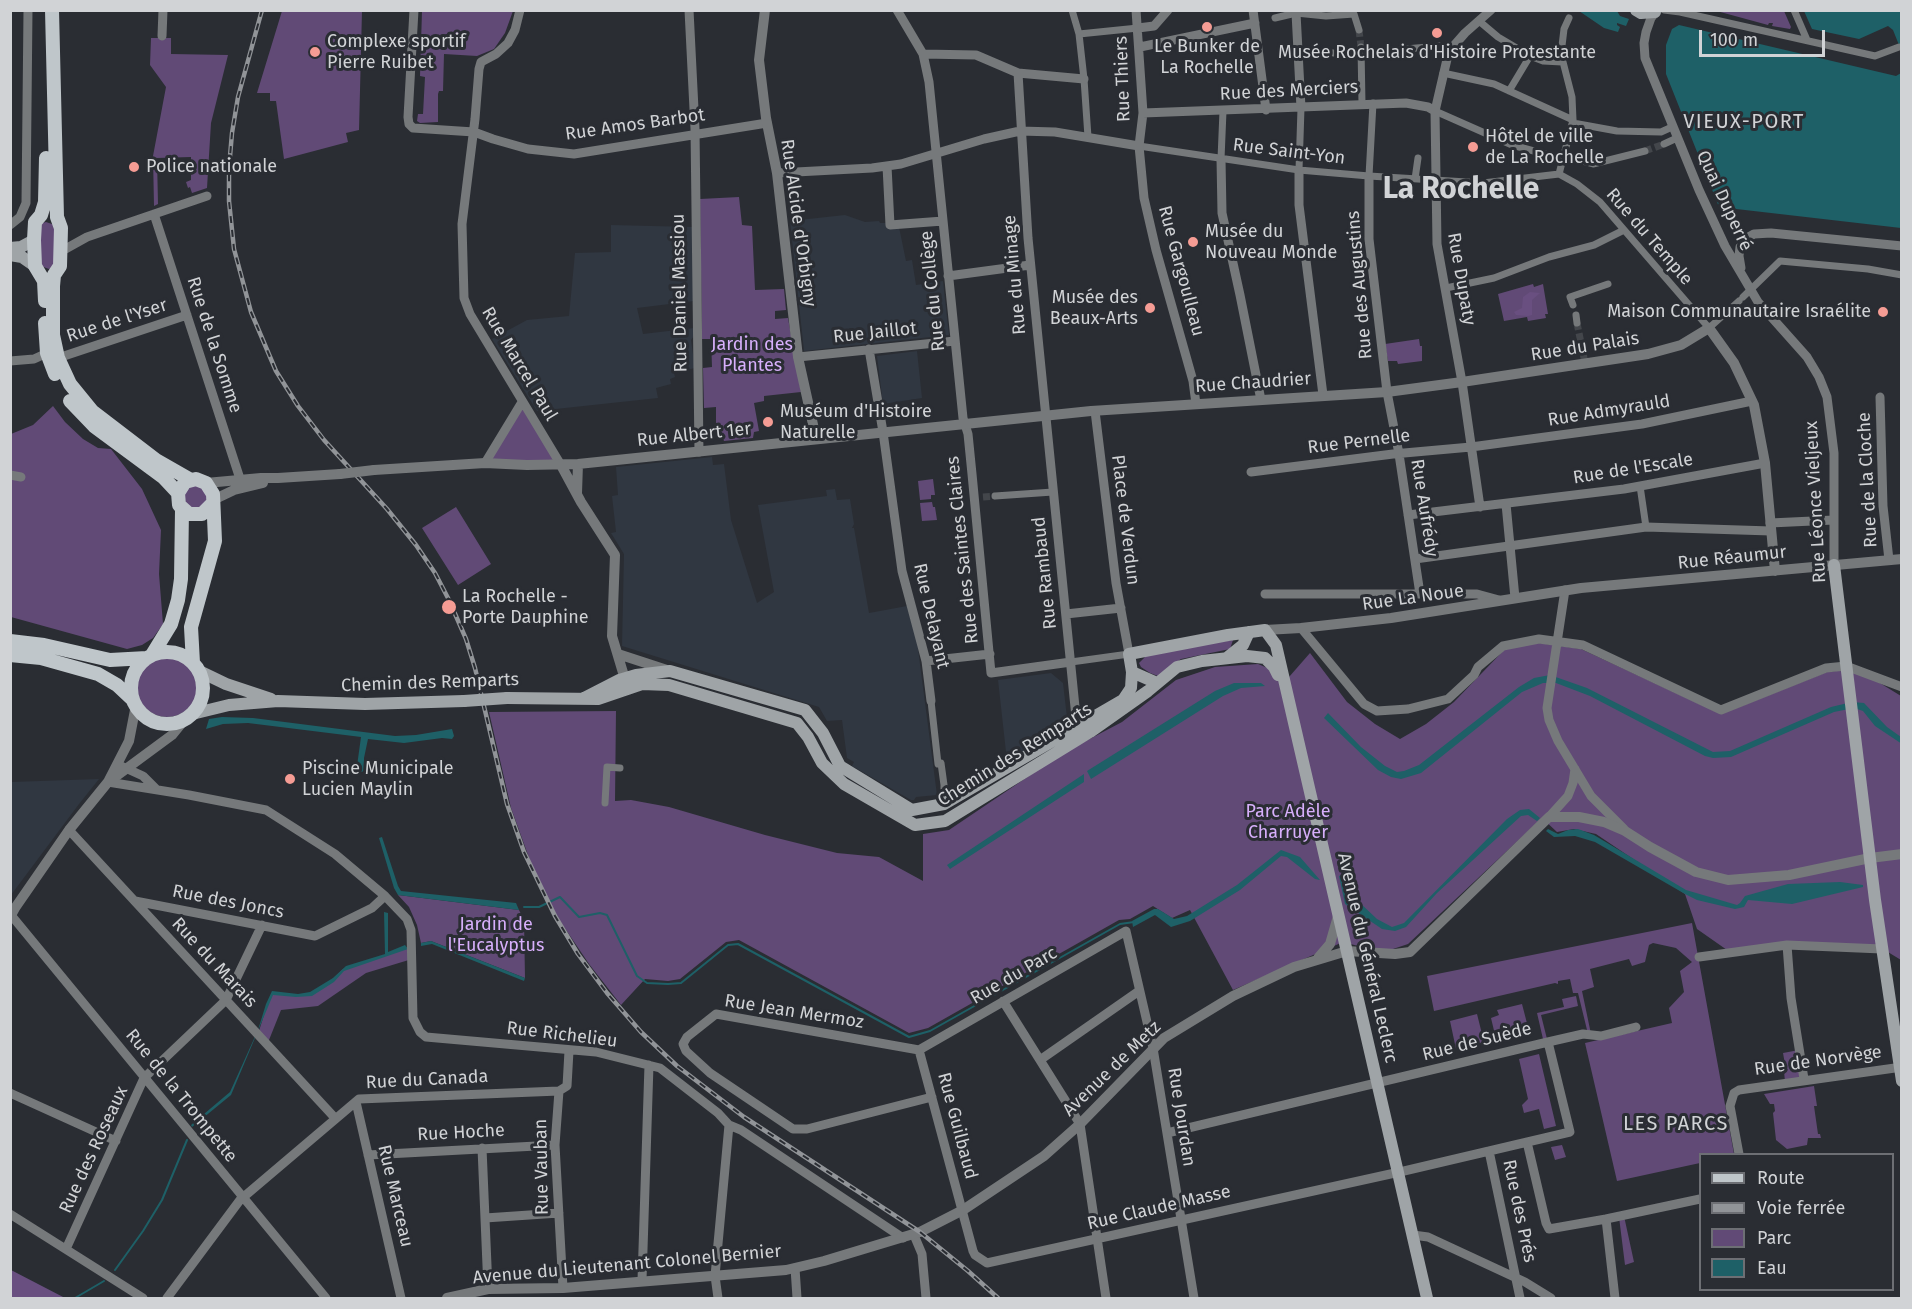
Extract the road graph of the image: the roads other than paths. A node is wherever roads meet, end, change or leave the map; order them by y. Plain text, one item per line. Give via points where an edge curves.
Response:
1 (28, 10) edge
2 (51, 10) edge
3 (163, 10) edge
4 (414, 10) edge
5 (520, 10) edge
6 (689, 10) edge
7 (765, 10) edge
8 (897, 10) edge
9 (1072, 10) edge
10 (1136, 10) edge
11 (1253, 10) edge
12 (1491, 10) edge
13 (1636, 10) edge
14 (1794, 10) edge
15 (1659, 11) edge
16 (1296, 13) junction
17 (1165, 14) edge
18 (1275, 18) dead end
19 (1569, 18) dead end
20 (1479, 21) junction
21 (1255, 23) junction
22 (1138, 28) junction
23 (1359, 30) tunnel mouth
24 (1079, 34) junction
25 (162, 36) dead end
26 (1807, 40) junction
27 (1140, 47) junction
28 (1899, 47) dead end
29 (1452, 49) junction
30 (1361, 50) junction
31 (1329, 53) dead end
32 (923, 54) junction
33 (51, 55) junction
34 (1530, 56) junction
35 (1562, 62) junction
36 (1018, 73) junction
37 (1443, 73) junction
38 (1084, 79) junction
39 (1509, 91) junction
40 (1362, 104) junction
41 (1373, 104) junction
42 (1301, 108) junction
43 (1266, 110) junction
44 (1223, 111) junction
45 (1434, 111) junction
46 (1143, 113) junction
47 (1573, 122) junction
48 (767, 123) junction
49 (1672, 127) junction
50 (1020, 131) junction
51 (474, 132) junction
52 (695, 134) junction
53 (1088, 137) junction
54 (1677, 138) junction
55 (1664, 144) tunnel mouth
56 (1139, 146) junction
57 (1646, 151) tunnel mouth
58 (936, 154) junction
59 (1418, 158) dead end
60 (1564, 158) junction
61 (1221, 159) junction
62 (887, 166) junction
63 (1299, 170) junction
64 (777, 173) junction
65 (1559, 174) junction
66 (1369, 176) junction
67 (1415, 179) junction
68 (1435, 180) junction
69 (207, 196) dead end
70 (154, 214) junction
71 (41, 215) junction
72 (943, 220) junction
73 (59, 223) junction
74 (10, 225) edge
75 (1624, 230) junction
76 (87, 237) junction
77 (34, 240) junction
78 (1902, 246) edge
79 (10, 248) edge
80 (60, 252) junction
81 (10, 255) edge
82 (1030, 265) junction
83 (43, 272) junction
84 (1742, 275) junction
85 (1902, 275) edge
86 (948, 276) junction
87 (1608, 284) dead end
88 (1446, 288) junction
89 (1746, 294) junction
90 (1573, 305) dead end
91 (187, 315) junction
92 (1576, 315) dead end
93 (1577, 323) tunnel mouth
94 (1709, 328) junction
95 (955, 341) junction
96 (869, 349) junction
97 (52, 355) junction
98 (798, 357) junction
99 (10, 361) edge
100 (1462, 382) junction
101 (1387, 392) junction
102 (1323, 395) junction
103 (1880, 398) dead end
104 (1261, 400) junction
105 (1752, 401) junction
106 (522, 402) junction
107 (1197, 404) junction
108 (1095, 411) junction
109 (1046, 416) junction
110 (965, 425) junction
111 (883, 432) junction
112 (816, 438) junction
113 (1471, 447) junction
114 (699, 452) junction
115 (1399, 454) junction
116 (485, 463) junction
117 (1765, 463) junction
118 (578, 464) junction
119 (561, 465) junction
120 (1251, 472) dead end
121 (10, 475) edge
122 (21, 477) dead end
123 (191, 480) junction
124 (206, 483) junction
125 (241, 483) junction
126 (1640, 486) junction
127 (1053, 492) junction
128 (178, 493) junction
129 (576, 494) junction
130 (995, 496) tunnel mouth
131 (213, 502) junction
132 (1506, 504) junction
133 (1480, 507) junction
134 (182, 510) junction
135 (1408, 515) junction
136 (1834, 520) junction
137 (1646, 527) junction
138 (1771, 527) junction
139 (1510, 545) junction
140 (1415, 559) junction
141 (1902, 559) edge
142 (1889, 560) junction
143 (1834, 565) junction
144 (1775, 571) junction
145 (1565, 590) junction
146 (1265, 594) dead end
147 (1420, 594) junction
148 (1515, 598) junction
149 (1498, 600) junction
150 (1121, 608) junction
151 (1066, 614) junction
152 (1300, 628) junction
153 (1265, 630) junction
154 (1249, 632) junction
155 (10, 641) edge
156 (1558, 641) junction
157 (618, 654) junction
158 (990, 654) junction
159 (1129, 654) junction
160 (10, 655) edge
161 (149, 657) junction
162 (1228, 657) junction
163 (926, 661) junction
164 (1071, 662) junction
165 (1846, 666) junction
166 (196, 667) junction
167 (670, 671) junction
168 (1132, 672) junction
169 (1157, 682) junction
170 (626, 684) junction
171 (1902, 687) edge
172 (1286, 694) junction
173 (278, 701) junction
174 (932, 701) joint
175 (134, 703) junction
176 (189, 717) junction
177 (1077, 727) junction
178 (143, 757) junction
179 (122, 766) junction
180 (620, 768) dead end
181 (1575, 769) junction
182 (143, 777) junction
183 (108, 782) junction
184 (156, 789) junction
185 (605, 803) dead end
186 (944, 804) junction
187 (1549, 817) junction
188 (69, 830) junction
189 (1625, 831) junction
190 (1902, 854) edge
191 (1870, 858) junction
192 (385, 896) junction
193 (135, 901) junction
194 (11, 916) edge
195 (1338, 916) junction
196 (262, 925) junction
197 (1126, 931) joint
198 (1787, 945) junction
199 (1882, 949) junction
200 (1347, 951) junction
201 (1699, 957) dead end
202 (1318, 959) junction
203 (1139, 991) junction
204 (226, 1000) junction
205 (1003, 1001) junction
206 (1636, 1027) dead end
207 (1548, 1042) junction
208 (1153, 1048) junction
209 (919, 1050) junction
210 (569, 1051) junction
211 (1040, 1060) junction
212 (649, 1065) junction
213 (1901, 1067) edge
214 (144, 1078) junction
215 (1804, 1079) junction
216 (1902, 1081) edge
217 (1378, 1083) junction
218 (559, 1091) junction
219 (10, 1093) edge
220 (932, 1097) junction
221 (356, 1102) junction
222 (335, 1118) junction
223 (1080, 1124) junction
224 (729, 1125) junction
225 (1167, 1133) junction
226 (116, 1141) junction
227 (1527, 1142) junction
228 (555, 1145) junction
229 (482, 1148) junction
230 (1489, 1151) junction
231 (1739, 1153) edge
232 (368, 1155) junction
233 (1399, 1172) junction
234 (243, 1197) junction
235 (1699, 1199) edge
236 (963, 1210) junction
237 (558, 1213) junction
238 (10, 1214) edge
239 (485, 1218) junction
240 (1606, 1219) junction
241 (1181, 1220) junction
242 (909, 1236) junction
243 (1413, 1236) junction
244 (1098, 1239) junction
245 (66, 1249) junction
246 (795, 1268) junction
247 (715, 1276) junction
248 (1516, 1277) junction
249 (642, 1280) junction
250 (563, 1287) junction
251 (496, 1292) edge
252 (143, 1299) edge
253 (166, 1299) edge
254 (326, 1299) edge
255 (401, 1299) edge
256 (447, 1299) edge
257 (718, 1299) edge
258 (797, 1299) edge
259 (926, 1299) edge
260 (1106, 1299) edge
261 (1194, 1299) edge
262 (1427, 1299) edge
263 (1520, 1299) edge
264 (1551, 1299) edge
265 (1615, 1299) edge

1 - 74 street via 26,203 20,217
2 - 33 main road
3 - 25 street
4 - 51 street, Rue Amos Barbot via 409,124 413,128
5 - 51 street, Rue Marcel Paul via 508,43 480,64
6 - 52 street, Rue Daniel Massiou
7 - 48 street, Rue Alcide d'Orbigny via 759,60
8 - 32 street
9 - 24 street
10 - 22 street, Rue Thiers
11 - 21 street
12 - 20 street
13 - 15 main road
14 - 26 street
15 - 26 street
15 - 49 street, Quai Duperré via 1646,32 1645,58
16 - 18 street
16 - 23 street via 1354,14
16 - 42 street
17 - 22 street via 1154,26
19 - 35 street via 1564,29
20 - 29 street
20 - 34 street
21 - 27 street
21 - 43 street
22 - 24 street
22 - 27 street, Rue Thiers
24 - 38 street
26 - 28 street via 1875,56
27 - 46 street, Rue Thiers
29 - 30 street via 1440,46
29 - 37 street, Rue Dupaty
30 - 31 street
30 - 40 street
32 - 36 street via 976,56
32 - 58 street, Rue du Collège
33 - 71 main road via 46,91 45,202
33 - 73 main road
34 - 35 street
34 - 39 street
35 - 47 street via 1572,97
36 - 38 street
36 - 50 street, Rue du Minage
37 - 39 street
37 - 45 street, Rue Dupaty
38 - 53 street
39 - 47 street
40 - 41 street, Rue des Merciers
40 - 42 street, Rue des Merciers
41 - 45 street, Rue des Merciers via 1406,103
41 - 66 street
42 - 43 street, Rue des Merciers
42 - 63 street
43 - 44 street, Rue des Merciers
44 - 46 street, Rue des Merciers
44 - 61 street
45 - 60 street via 1512,145
45 - 68 street, Rue Dupaty
46 - 56 street, Rue Thiers
47 - 49 street via 1617,131 1661,132
47 - 60 street
48 - 52 street, Rue Amos Barbot
48 - 64 street, Rue Alcide d'Orbigny
49 - 54 street, Quai Duperré
50 - 53 street
50 - 58 street
50 - 82 street, Rue du Minage
51 - 52 street, Rue Amos Barbot via 537,150 574,153
51 - 106 street, Rue Marcel Paul via 462,224 464,298
52 - 114 street, Rue Daniel Massiou
53 - 56 street
54 - 55 street
54 - 84 street, Quai Duperré via 1712,220
56 - 61 street, Rue Saint-Yon
56 - 107 street, Rue Gargoulleau via 1146,207
57 - 60 street via 1593,164
58 - 62 street
58 - 72 street, Rue du Collège
59 - 67 street
60 - 65 street
61 - 63 street, Rue Saint-Yon
61 - 104 street via 1222,213
62 - 64 street
62 - 72 street via 890,225
63 - 66 street, Rue Saint-Yon
63 - 102 street via 1299,205
64 - 98 street, Rue Alcide d'Orbigny
65 - 68 street, Rue Saint-Yon via 1483,183
65 - 75 street, Rue du Temple via 1600,202
66 - 67 street, Rue Saint-Yon
66 - 101 street, Rue des Augustins via 1369,239
67 - 68 street, Rue Saint-Yon
68 - 88 street, Rue Dupaty via 1437,244
69 - 70 street
70 - 76 street
70 - 91 street, Rue de la Somme
71 - 73 main road via 46,213
71 - 77 main road via 35,222
72 - 86 street, Rue du Collège
73 - 76 street via 72,236
73 - 80 main road
75 - 88 street via 1594,245 1494,278
75 - 94 street, Rue du Temple
76 - 80 street
77 - 79 main road
77 - 83 main road
78 - 84 street via 1754,234 1740,247
80 - 83 main road via 60,266
81 - 83 main road via 22,257
82 - 86 street
82 - 109 street, Rue du Minage
83 - 97 main road via 53,335
84 - 89 street, Quai Duperré
85 - 89 street via 1780,261
86 - 95 street, Rue du Collège
87 - 90 street via 1570,297
88 - 100 street, Rue Dupaty
89 - 94 street
89 - 136 street, Rue Léonce Vieljeux via 1758,302 1807,357 1825,389 1834,453
91 - 97 street, Rue de l'Yser
91 - 125 street, Rue de la Somme
92 - 93 street
94 - 100 street, Rue du Palais via 1681,345 1648,354
94 - 105 street via 1734,363
95 - 96 street, Rue Jaillot
95 - 110 street, Rue du Collège
96 - 98 street, Rue Jaillot
96 - 111 street, Rue Delayant
97 - 99 street, Rue de l'Yser
97 - 123 main road via 92,411 156,460
97 - 128 main road via 62,388 80,413
98 - 112 street, Rue Alcide d'Orbigny
100 - 101 street, Rue Chaudrier
100 - 113 street, Rue Dupaty
101 - 102 street, Rue Chaudrier
101 - 115 street, Rue Aufrédy
102 - 104 street, Rue Chaudrier
103 - 142 street, Rue de la Cloche
104 - 107 street, Rue Chaudrier
105 - 113 street, Rue Admyrauld via 1642,424
105 - 117 street
106 - 116 street
106 - 119 street, Rue Marcel Paul
107 - 108 street, Rue Chaudrier
108 - 109 street, Rue Chaudrier
108 - 150 street, Place de Verdun
109 - 110 street, Rue Albert 1er
109 - 127 street, Rue Rambaud
110 - 111 street, Rue Albert 1er
110 - 158 street, Rue des Saintes Claires via 979,497
111 - 112 street, Rue Albert 1er
111 - 163 street, Rue Delayant via 902,571
112 - 114 street, Rue Albert 1er
113 - 115 street, Rue Pernelle
113 - 133 street, Rue Dupaty
114 - 118 street, Rue Albert 1er
115 - 120 street, Rue Pernelle
115 - 135 street, Rue Aufrédy
116 - 119 street, Rue Albert 1er
116 - 125 street, Rue Albert 1er, bridge
117 - 126 street, Rue de l'Escale
117 - 138 street
118 - 119 street, Rue Albert 1er
118 - 129 street
119 - 129 street
121 - 122 street
123 - 124 main road
123 - 128 main road
124 - 125 street, Rue Albert 1er
124 - 131 main road
125 - 131 street
126 - 132 street, Rue de l'Escale
126 - 137 street
127 - 130 street
127 - 151 street, Rue Rambaud
128 - 134 main road
129 - 157 street via 615,555 612,637
131 - 134 main road via 206,512 196,515
131 - 166 main road via 215,541 191,627
132 - 133 street, Rue de l'Escale
132 - 139 street
133 - 135 street, Rue de l'Escale
134 - 161 main road via 182,579 178,600 171,624
135 - 140 street, Rue Aufrédy
136 - 138 street
136 - 143 street, Rue Léonce Vieljeux
137 - 138 street
137 - 139 street
138 - 144 street
139 - 140 street
139 - 148 street
140 - 147 street, Rue Aufrédy
141 - 142 street, Rue Réaumur
142 - 143 street, Rue Réaumur
143 - 144 street, Rue Réaumur
143 - 165 main road, Rue Léonce Vieljeux
144 - 145 street, Rue Réaumur
145 - 148 street, Rue La Noue
145 - 156 street
146 - 147 street
147 - 149 street via 1477,594
148 - 149 street, Rue La Noue
149 - 152 street, Rue La Noue via 1439,612
150 - 151 street
150 - 159 street, Place de Verdun
151 - 164 street, Rue Rambaud
152 - 153 street, Rue La Noue
152 - 156 street via 1364,704 1377,711 1408,709 1448,699 1503,646 1539,639
153 - 154 main road
153 - 172 main road, Avenue du Général Leclerc via 1276,645
154 - 159 main road
154 - 162 main road via 1243,645
155 - 161 main road via 110,660
156 - 165 street via 1582,645 1721,710 1826,668
156 - 181 street via 1547,708 1558,741
157 - 167 street, Chemin des Remparts
157 - 170 street
158 - 163 street
158 - 164 street, Rue des Saintes Claires via 991,673
159 - 164 street
159 - 168 main road, Chemin des Remparts
160 - 175 main road via 56,661 99,674 117,684
161 - 166 main road via 173,652 188,658
161 - 175 main road via 133,676
162 - 169 main road, Chemin des Remparts via 1177,667
162 - 172 main road, Chemin des Remparts via 1265,658 1278,674
163 - 174 street, Rue Delayant
164 - 177 street, Rue Rambaud
165 - 171 street
165 - 191 main road, Rue Léonce Vieljeux
166 - 173 main road, Chemin des Remparts via 226,684
166 - 176 main road via 203,694
167 - 170 main road, Chemin des Remparts via 636,675
167 - 186 main road, Chemin des Remparts via 805,710 823,732 840,766 912,810
168 - 169 main road
168 - 177 main road, Chemin des Remparts via 1131,688 1123,700
169 - 170 main road, Chemin des Remparts via 1090,732 945,821 915,825 842,783 822,763 797,723 669,685
170 - 173 main road, Chemin des Remparts, bridge via 598,699 365,704
172 - 195 main road, Avenue du Général Leclerc
173 - 176 main road, Chemin des Remparts via 229,705
174 - 186 street, Rue Delayant
175 - 176 main road via 153,721 169,724
175 - 179 street via 132,733
176 - 178 street
177 - 186 main road, Chemin des Remparts
178 - 179 street
178 - 182 street
179 - 182 street
179 - 183 street
180 - 185 street via 607,767
181 - 187 street via 1568,796
181 - 189 street via 1591,796
182 - 184 street
183 - 184 street
183 - 188 street
184 - 192 street via 266,810 335,854
187 - 189 street via 1596,820
187 - 200 street, Avenue de Metz via 1410,952
188 - 193 street, Rue du Marais
188 - 194 street
189 - 191 street via 1696,872 1728,880 1789,875
190 - 191 street
191 - 199 main road, Rue Léonce Vieljeux
192 - 196 street, Rue des Joncs via 372,908 315,936
192 - 210 street, Rue Richelieu via 411,930 413,1018 420,1032 426,1037
193 - 196 street, Rue des Joncs
193 - 204 street, Rue du Marais
194 - 214 street, Rue de la Trompette
195 - 200 main road, Avenue du Général Leclerc
195 - 202 street via 1330,944
196 - 204 street, Rue des Roseaux
197 - 203 street, Rue Jourdan
197 - 205 street, Rue du Parc
198 - 199 street
198 - 201 street
198 - 215 street
199 - 213 main road, Rue Léonce Vieljeux
200 - 202 street, Avenue de Metz
200 - 217 main road, Avenue du Général Leclerc
202 - 208 street, Avenue de Metz via 1233,996
203 - 208 street, Rue Jourdan
203 - 211 street
204 - 214 street, Rue des Roseaux
204 - 222 street, Rue du Marais
205 - 209 street, Rue du Parc
205 - 211 street
206 - 207 street, Rue de Suède
207 - 217 street, Rue de Suède
207 - 227 street, Rue de Suède via 1570,1132
208 - 223 street, Avenue de Metz
208 - 225 street, Rue Jourdan
209 - 220 street, Rue Guilbaud
209 - 220 street, Rue Jean Mermoz via 716,1014 683,1044 710,1073 794,1129 807,1130
210 - 212 street, Rue Richelieu via 596,1052
210 - 218 street, Rue Vauban via 567,1086
211 - 223 street
212 - 224 street, Rue Richelieu via 660,1068
212 - 249 street
213 - 215 street, Rue de Norvège
213 - 216 main road, Rue Léonce Vieljeux
214 - 226 street, Rue des Roseaux
214 - 234 street, Rue de la Trompette
215 - 231 street, Rue de Norvège via 1743,1088 1734,1093 1730,1106
217 - 225 street, Rue de Suède
217 - 233 main road, Avenue du Général Leclerc
218 - 221 street, Rue du Canada
218 - 228 street, Rue Vauban
219 - 226 street
220 - 236 street, Rue Guilbaud
221 - 222 street, Rue du Canada
221 - 232 street, Rue Marceau
222 - 234 street, Rue du Canada
223 - 236 street, Avenue de Metz via 1044,1156
223 - 244 street
224 - 242 street, Rue Richelieu
224 - 247 street
225 - 241 street, Rue Jourdan
226 - 245 street, Rue des Roseaux
227 - 230 street, Rue Claude Masse
227 - 240 street via 1549,1229
228 - 229 street, Rue Hoche
228 - 237 street, Rue Vauban
229 - 232 street, Rue Hoche
229 - 239 street
230 - 233 street, Rue Claude Masse
230 - 248 street, Rue des Prés
232 - 255 street, Rue Marceau
233 - 241 street, Rue Claude Masse
233 - 243 main road, Avenue du Général Leclerc
234 - 253 street, Rue du Canada
234 - 254 street, Rue de la Trompette
235 - 240 street
236 - 242 street, Avenue de Metz
236 - 244 street, Rue Claude Masse via 973,1251 987,1263
237 - 239 street
237 - 250 street, Rue Vauban
238 - 245 street
239 - 251 street
240 - 265 street
241 - 244 street, Rue Claude Masse
241 - 261 street, Rue Jourdan
242 - 246 street, Avenue du Lieutenant Colonel Bernier
242 - 259 street via 922,1254
243 - 248 street via 1428,1237
243 - 262 main road, Avenue du Général Leclerc
244 - 260 street
245 - 252 street
246 - 247 street, Avenue du Lieutenant Colonel Bernier
246 - 258 street
247 - 249 street, Avenue du Lieutenant Colonel Bernier
247 - 257 street
248 - 263 street, Rue des Prés
248 - 264 street
249 - 250 street, Avenue du Lieutenant Colonel Bernier
250 - 251 street, Avenue du Lieutenant Colonel Bernier
251 - 256 street, Avenue du Lieutenant Colonel Bernier

